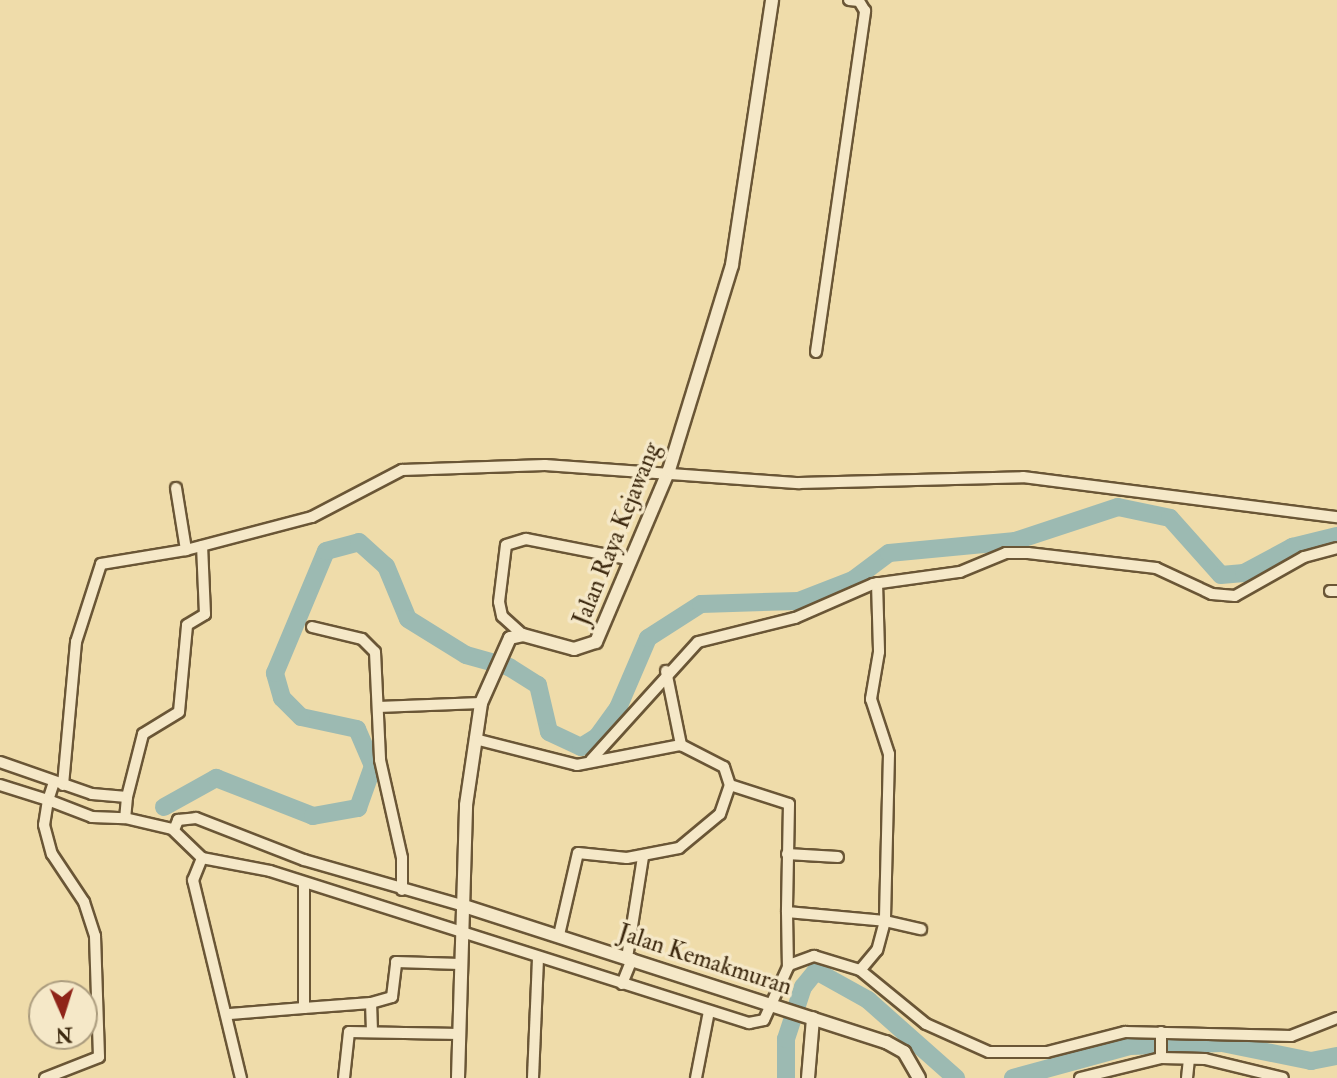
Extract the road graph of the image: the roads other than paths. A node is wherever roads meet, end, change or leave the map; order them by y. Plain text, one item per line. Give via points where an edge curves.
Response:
1 (772, 0) edge
2 (850, 0) edge
3 (859, 1) edge
4 (816, 352) dead end
5 (669, 470) junction
6 (176, 488) dead end
7 (1337, 517) edge
8 (202, 546) junction
9 (185, 547) junction
10 (1337, 548) edge
11 (628, 559) junction
12 (877, 583) junction
13 (312, 627) dead end
14 (523, 635) junction
15 (666, 671) junction
16 (481, 703) junction
17 (378, 707) junction
18 (475, 739) junction
19 (681, 745) junction
20 (591, 760) junction
21 (0, 762) edge
22 (0, 785) edge
23 (730, 785) junction
24 (53, 791) junction
25 (127, 797) junction
26 (125, 818) junction
27 (173, 830) junction
28 (787, 854) junction
29 (643, 857) junction
30 (838, 857) dead end
31 (202, 858) junction
32 (303, 883) junction
33 (402, 890) junction
34 (462, 906) junction
35 (787, 912) junction
36 (885, 921) junction
37 (920, 929) dead end
38 (461, 933) junction
39 (559, 935) junction
40 (538, 958) junction
41 (630, 959) junction
42 (460, 964) junction
43 (788, 967) junction
44 (860, 970) junction
45 (623, 982) junction
46 (371, 1003) junction
47 (773, 1003) junction
48 (304, 1008) junction
49 (709, 1011) junction
50 (230, 1014) junction
51 (807, 1016) junction
52 (1337, 1018) edge
53 (372, 1031) junction
54 (460, 1034) junction
55 (1161, 1035) junction
56 (1161, 1054) junction
57 (1189, 1059) junction
58 (45, 1078) edge
59 (241, 1078) edge
60 (344, 1078) edge
61 (458, 1078) edge
62 (533, 1078) edge
63 (695, 1078) edge
64 (808, 1078) edge
65 (919, 1078) edge
66 (1080, 1078) edge
67 (1187, 1078) edge
68 (1283, 1078) edge

1 - 5 street, Jalan Raya Kejawang via 732,265
2 - 3 street
3 - 4 street via 865,11
5 - 7 street via 799,483 1023,477
5 - 8 street via 422,466 378,480 312,517
5 - 11 street, Jalan Raya Kejawang
6 - 9 street
8 - 9 street
8 - 25 street via 205,614 187,625 179,712 143,734
9 - 24 street via 101,564 76,642
10 - 12 street via 1304,557 1247,592 1226,596 1156,568 1028,553 1006,553 960,572
11 - 14 street, Jalan Raya Kejawang via 590,648
11 - 14 street via 526,539 506,545 499,602 502,615
12 - 15 street via 795,618 698,642
12 - 36 street via 879,652 871,699 890,754
13 - 17 street via 372,646
14 - 16 street via 505,647
15 - 19 street
15 - 20 street
16 - 17 street
16 - 18 street
17 - 33 street
18 - 20 street via 517,745 566,764
18 - 34 street
19 - 20 street
19 - 23 street via 724,767
21 - 24 street
22 - 24 street
23 - 28 street via 789,804
23 - 29 street via 720,814 691,839
24 - 25 street
24 - 26 street via 92,817
24 - 58 street via 44,825 52,854 84,902 95,936 99,1055
25 - 26 street
26 - 27 street
27 - 31 street
27 - 33 street via 178,820 196,818
28 - 30 street
28 - 35 street
29 - 39 street via 578,852
29 - 41 street
31 - 32 street
31 - 50 street via 193,873 195,892
32 - 38 street
32 - 48 street
33 - 34 street
34 - 38 street
34 - 39 street, Jalan Kemakmuran
35 - 36 street
35 - 43 street
36 - 37 street
36 - 44 street via 877,950
38 - 40 street
38 - 42 street
39 - 41 street, Jalan Kemakmuran
40 - 45 street
40 - 62 street
41 - 45 street
41 - 47 street, Jalan Kemakmuran
42 - 46 street via 396,962 391,998
42 - 54 street
43 - 44 street via 823,956
43 - 47 street
44 - 55 street via 926,1024 989,1052 1047,1052 1098,1036
45 - 49 street
46 - 48 street
46 - 53 street
47 - 49 street via 756,1024
47 - 51 street, Jalan Kemakmuran
48 - 50 street
49 - 63 street
50 - 59 street
51 - 64 street
51 - 65 street, Jalan Kemakmuran via 896,1047
52 - 55 street via 1292,1036
53 - 54 street
53 - 60 street via 347,1033
54 - 61 street
55 - 56 street
56 - 57 street
56 - 66 street
57 - 67 street
57 - 68 street

